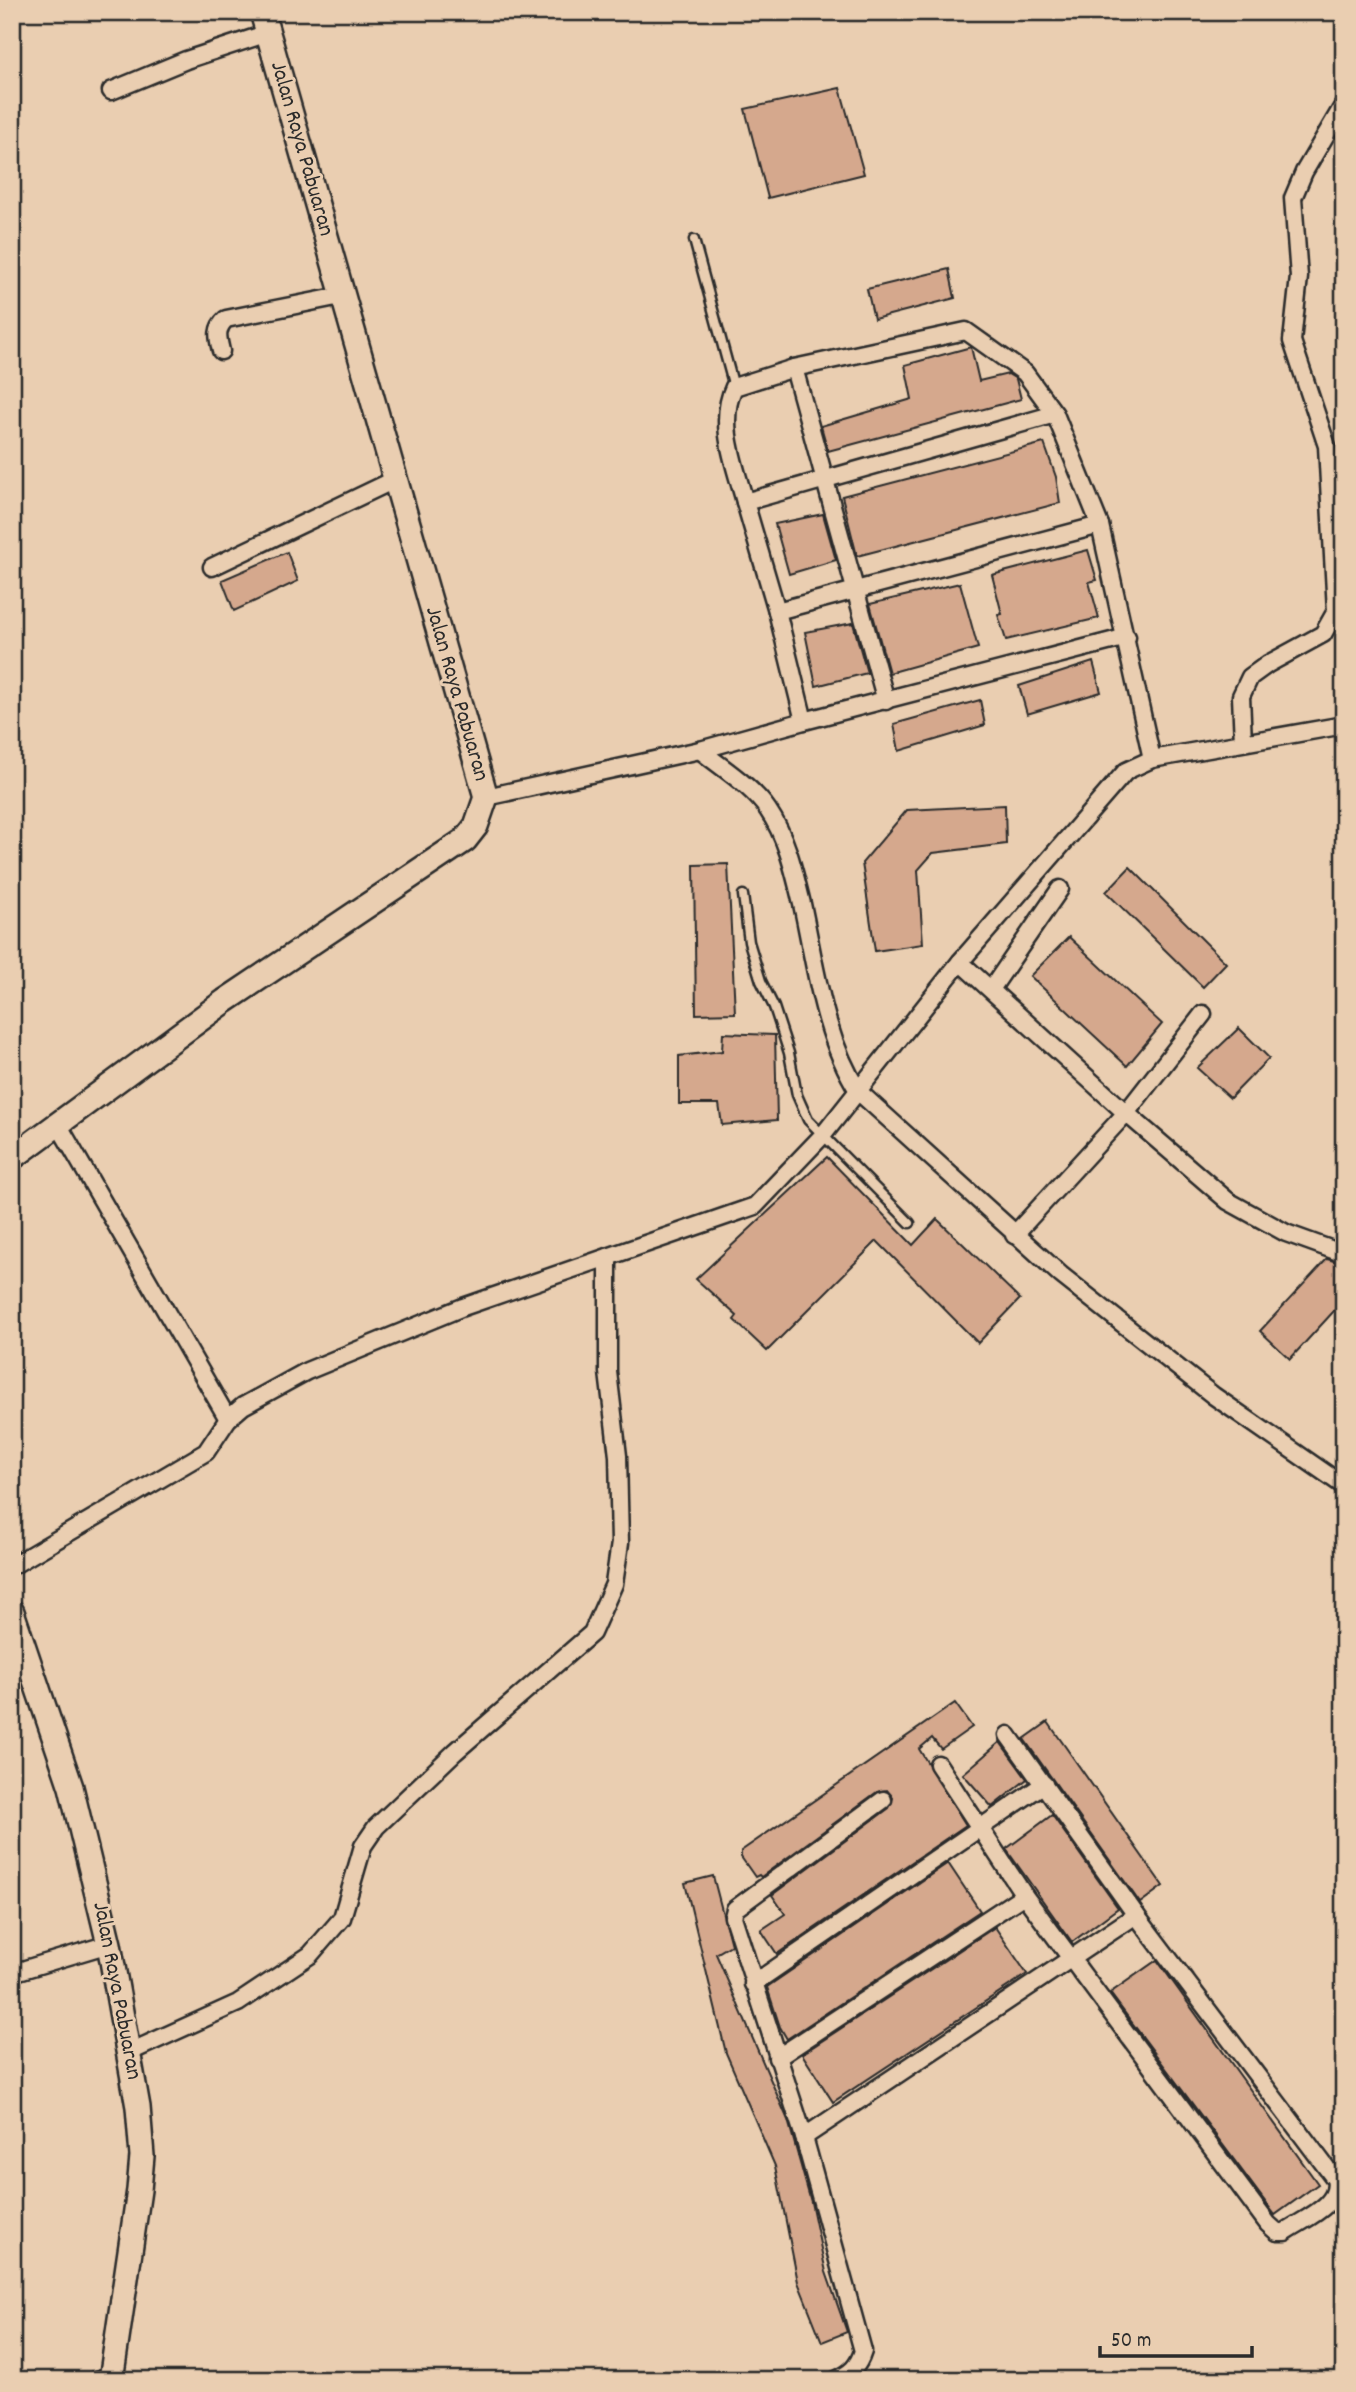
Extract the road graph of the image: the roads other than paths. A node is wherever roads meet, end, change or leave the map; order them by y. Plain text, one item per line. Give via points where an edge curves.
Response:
1 (265, 22) edge
2 (111, 91) dead end
3 (1344, 104) edge
4 (694, 240) dead end
5 (341, 296) junction
6 (221, 351) dead end
7 (794, 368) junction
8 (734, 387) junction
9 (1055, 414) junction
10 (825, 479) junction
11 (394, 480) junction
12 (745, 502) junction
13 (1100, 525) junction
14 (212, 567) dead end
15 (853, 592) junction
16 (777, 611) junction
17 (1127, 637) junction
18 (886, 701) junction
19 (804, 721) junction
20 (1344, 725) edge
21 (1242, 742) junction
22 (700, 750) junction
23 (1152, 759) junction
24 (486, 797) junction
25 (1060, 888) dead end
26 (743, 895) dead end
27 (960, 962) junction
28 (992, 988) junction
29 (1203, 1014) dead end
30 (859, 1092) junction
31 (1126, 1113) junction
32 (58, 1124) junction
33 (823, 1135) junction
34 (12, 1158) edge
35 (910, 1223) dead end
36 (1014, 1235) junction
37 (1344, 1254) edge
38 (608, 1257) junction
39 (228, 1419) junction
40 (1344, 1486) edge
41 (12, 1566) edge
42 (12, 1612) edge
43 (1008, 1735) dead end
44 (938, 1764) dead end
45 (1044, 1784) junction
46 (883, 1800) dead end
47 (980, 1828) junction
48 (1024, 1895) junction
49 (1136, 1914) junction
50 (109, 1944) junction
51 (1072, 1959) junction
52 (12, 1973) edge
53 (753, 1984) junction
54 (130, 2052) junction
55 (777, 2058) junction
56 (804, 2137) junction
57 (106, 2378) edge
58 (836, 2380) edge

1 - 2 street
1 - 5 street, Jalan Raya Pabuaran
3 - 21 street via 1293,198 1298,285 1292,341 1327,446 1336,611 1323,634 1250,677 1241,696
4 - 8 lane
5 - 6 street via 226,319 217,335
5 - 11 street, Jalan Raya Pabuaran
7 - 8 street
7 - 9 street via 966,331 1025,373
7 - 10 street
8 - 12 street via 726,404 728,435
9 - 10 street
9 - 13 street
10 - 12 street
10 - 15 street
11 - 14 street
11 - 24 street, Jalan Raya Pabuaran
12 - 16 street
13 - 15 street
13 - 17 street
15 - 16 street
15 - 18 street
16 - 19 street
17 - 18 street
17 - 23 street
18 - 19 street
19 - 22 street
20 - 21 street
21 - 23 street
22 - 24 street
22 - 30 street via 766,807 782,834 833,1041
23 - 27 street via 1126,771
24 - 32 street, Jalan Raya Pabuaran via 477,826 466,840 225,1001
25 - 28 street
26 - 33 lane via 749,942 789,1054 797,1095 808,1121
27 - 28 street
27 - 30 street
28 - 31 street
29 - 31 street
30 - 33 street
30 - 36 street
31 - 36 street
31 - 37 street via 1246,1213
32 - 34 street, Jalan Raya Pabuaran
32 - 39 street
33 - 35 lane
33 - 38 street via 755,1206
36 - 40 street via 1214,1396
38 - 39 street via 463,1307 307,1371 260,1394
38 - 54 street via 608,1372 618,1456 620,1544 614,1584 592,1633 376,1827 363,1846 342,1918 310,1955 238,2003
39 - 41 street via 206,1452
42 - 50 street, Jalan Raya Pabuaran via 71,1787
43 - 45 street
44 - 47 street
45 - 47 street
45 - 49 street
46 - 53 street via 735,1909 736,1930
47 - 48 street
47 - 53 street
48 - 51 street
48 - 55 street
49 - 51 street
49 - 51 street via 1335,2179 1338,2189 1333,2200 1285,2232 1268,2224
50 - 52 street
50 - 54 street, Jalan Raya Pabuaran
51 - 56 street
53 - 55 street
54 - 57 street, Jalan Raya Pabuaran via 142,2157
55 - 56 street
56 - 58 street via 863,2351 859,2364

